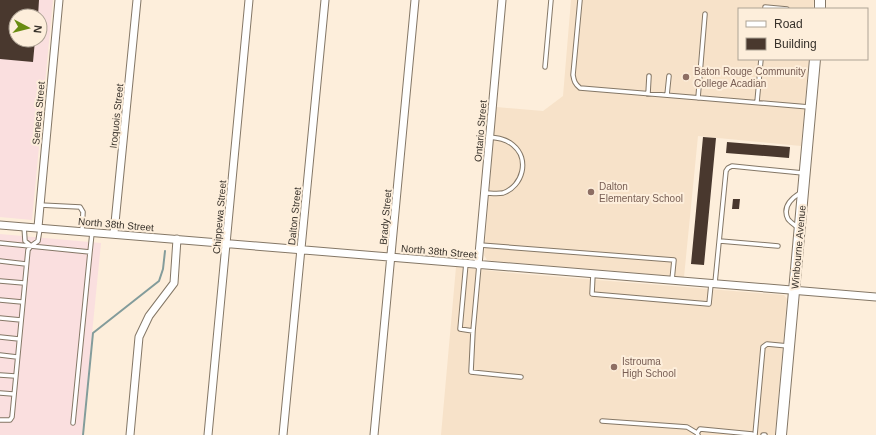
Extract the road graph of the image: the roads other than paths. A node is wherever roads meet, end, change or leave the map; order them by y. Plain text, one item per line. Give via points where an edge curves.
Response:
1 (59, 0) edge
2 (137, 0) edge
3 (249, 0) edge
4 (326, 0) edge
5 (415, 0) edge
6 (502, 0) edge
7 (551, 0) edge
8 (580, 0) edge
9 (765, 8) edge
10 (776, 8) edge
11 (705, 14) dead end
12 (760, 60) edge
13 (815, 60) edge
14 (545, 67) dead end
15 (649, 76) dead end
16 (669, 76) dead end
17 (648, 94) junction
18 (667, 95) junction
19 (698, 98) junction
20 (757, 102) junction
21 (811, 107) junction
22 (489, 137) junction
23 (805, 174) junction
24 (803, 191) junction
25 (484, 193) junction
26 (40, 205) junction
27 (0, 225) edge
28 (24, 226) junction
29 (39, 227) junction
30 (800, 229) junction
31 (82, 231) junction
32 (92, 231) junction
33 (114, 233) junction
34 (177, 239) junction
35 (720, 241) junction
36 (0, 243) edge
37 (226, 243) junction
38 (480, 245) junction
39 (31, 246) junction
40 (778, 246) dead end
41 (301, 250) junction
42 (90, 252) junction
43 (392, 257) junction
44 (0, 261) edge
45 (26, 264) junction
46 (466, 264) junction
47 (479, 265) junction
48 (593, 274) junction
49 (672, 280) junction
50 (0, 281) edge
51 (24, 283) junction
52 (713, 283) junction
53 (794, 289) junction
54 (876, 297) edge
55 (0, 300) edge
56 (22, 302) junction
57 (0, 318) edge
58 (20, 320) junction
59 (473, 331) junction
60 (0, 337) edge
61 (19, 339) junction
62 (789, 346) junction
63 (0, 356) edge
64 (17, 357) junction
65 (0, 375) edge
66 (15, 376) junction
67 (521, 377) dead end
68 (0, 393) edge
69 (13, 394) junction
70 (0, 420) edge
71 (602, 421) dead end
72 (72, 423) dead end
73 (695, 433) edge
74 (130, 435) edge
75 (208, 435) edge
76 (283, 435) edge
77 (374, 435) edge
78 (754, 435) edge
79 (781, 435) edge

1 - 26 street, Seneca Street
2 - 33 street, Iroquois Street
3 - 37 street, Chippewa Street
4 - 41 street, Dalton Street
5 - 43 street, Brady Street
6 - 22 street, Ontario Street
7 - 14 lane
8 - 17 lane via 573,75 576,85 580,88
9 - 10 lane
11 - 19 lane
12 - 20 lane
13 - 21 street, Winbourne Avenue
15 - 17 lane
16 - 18 lane
17 - 18 lane
18 - 19 lane
19 - 20 lane
20 - 21 lane
21 - 23 street, Winbourne Avenue
22 - 25 street, Ontario Street
22 - 25 lane via 504,140 517,149 523,163 523,172 512,188 502,193
23 - 24 street, Winbourne Avenue
23 - 35 lane via 732,166 728,168
24 - 30 street, Winbourne Avenue
24 - 30 lane via 792,198 786,211 787,218
25 - 38 street, Ontario Street
26 - 29 street, Seneca Street
26 - 31 lane via 80,207 83,212
27 - 28 street, North 38th Street
28 - 29 street, North 38th Street
28 - 39 lane via 25,240
29 - 31 street, North 38th Street
29 - 39 lane via 38,241
30 - 53 street, Winbourne Avenue
31 - 32 street, North 38th Street
32 - 33 street, North 38th Street
32 - 42 lane
33 - 34 street, North 38th Street
34 - 37 street, North 38th Street
34 - 74 street via 174,283 149,316 139,337
35 - 40 lane
35 - 52 lane
36 - 39 lane
37 - 41 street, North 38th Street
37 - 75 street, Chippewa Street
38 - 47 street, Ontario Street
38 - 49 lane via 674,260
39 - 42 lane
39 - 45 lane
41 - 43 street, North 38th Street
41 - 76 street, Dalton Street
42 - 72 lane
43 - 46 street, North 38th Street
43 - 77 street, Brady Street
44 - 45 lane
45 - 51 lane
46 - 47 street, North 38th Street
46 - 59 lane via 460,329
47 - 48 street, North 38th Street
47 - 59 lane
48 - 49 street, North 38th Street
48 - 52 lane via 592,294 709,304
49 - 52 street, North 38th Street
50 - 51 lane
51 - 56 lane
52 - 53 street, North 38th Street
53 - 54 street, North 38th Street
53 - 62 street, Winbourne Avenue
55 - 56 lane
56 - 58 lane
57 - 58 lane
58 - 61 lane
59 - 67 lane via 471,372
60 - 61 lane
61 - 64 lane
62 - 78 lane via 767,344 763,347
62 - 79 street, Winbourne Avenue
63 - 64 lane
64 - 66 lane
65 - 66 lane
66 - 69 lane
68 - 69 lane
69 - 70 lane via 12,418
71 - 73 lane via 687,427
73 - 78 lane via 700,429

